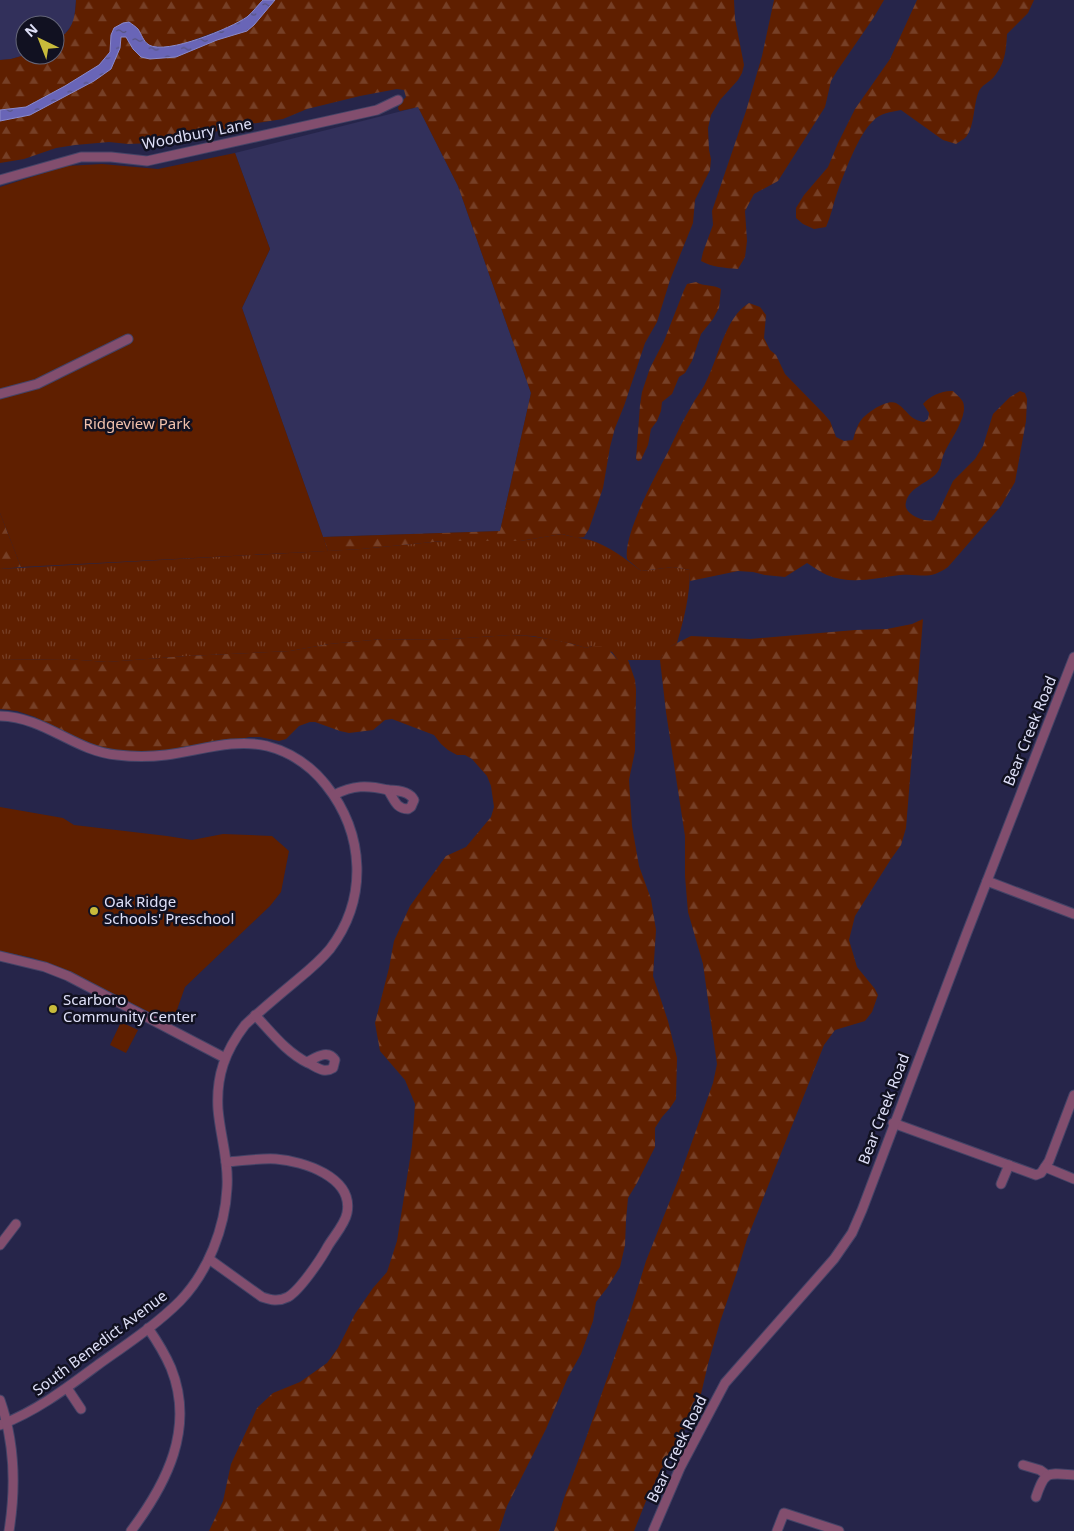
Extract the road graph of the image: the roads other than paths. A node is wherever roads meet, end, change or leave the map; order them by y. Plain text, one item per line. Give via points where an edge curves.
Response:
1 (398, 100) dead end
2 (0, 180) edge
3 (128, 338) dead end
4 (0, 394) edge
5 (1074, 658) edge
6 (0, 716) edge
7 (388, 790) dead end
8 (334, 795) junction
9 (987, 880) junction
10 (1074, 914) edge
11 (0, 956) edge
12 (255, 1015) junction
13 (225, 1058) junction
14 (307, 1062) dead end
15 (1074, 1094) edge
16 (893, 1123) junction
17 (226, 1162) junction
18 (1009, 1165) junction
19 (1045, 1167) junction
20 (1074, 1179) edge
21 (1001, 1184) dead end
22 (16, 1224) dead end
23 (0, 1245) edge
24 (209, 1259) junction
25 (148, 1328) junction
26 (67, 1388) junction
27 (0, 1400) edge
28 (81, 1410) dead end
29 (3, 1424) edge
30 (1023, 1465) dead end
31 (1047, 1475) junction
32 (1074, 1475) edge
33 (1036, 1497) dead end
34 (9, 1531) edge
35 (131, 1531) edge
36 (653, 1531) edge
37 (777, 1531) edge
38 (839, 1531) edge

1 - 2 street, Woodbury Lane via 377,110 147,161 81,157
3 - 4 street via 37,384
5 - 9 street, Bear Creek Road
6 - 8 street, South Benedict Avenue via 34,722 87,748 134,757 233,744 267,746 300,760
7 - 8 street via 358,786
8 - 12 street, South Benedict Avenue via 346,816 356,858 356,887 349,915 322,958
9 - 10 street
9 - 16 street, Bear Creek Road
11 - 13 street via 68,976
12 - 13 street, South Benedict Avenue via 237,1036
12 - 14 street via 288,1050
13 - 17 street, South Benedict Avenue via 218,1103
15 - 19 street
16 - 18 street
16 - 36 street, Bear Creek Road via 852,1233 834,1259 725,1383 680,1468
17 - 24 street, South Benedict Avenue via 226,1199 220,1231
17 - 24 street via 275,1159 321,1171 341,1186 346,1196 347,1212 327,1249 297,1290 278,1300 262,1297
18 - 19 street via 1036,1175
18 - 21 street
19 - 20 street
22 - 23 street
24 - 25 street, South Benedict Avenue via 181,1300
25 - 26 street, South Benedict Avenue
25 - 35 street via 173,1374 180,1421 177,1442 165,1476 146,1512
26 - 28 street
26 - 29 street, South Benedict Avenue
27 - 29 street
29 - 34 street via 11,1445 14,1482
30 - 31 street
31 - 32 street
31 - 33 street via 1041,1481
37 - 38 street via 784,1513

